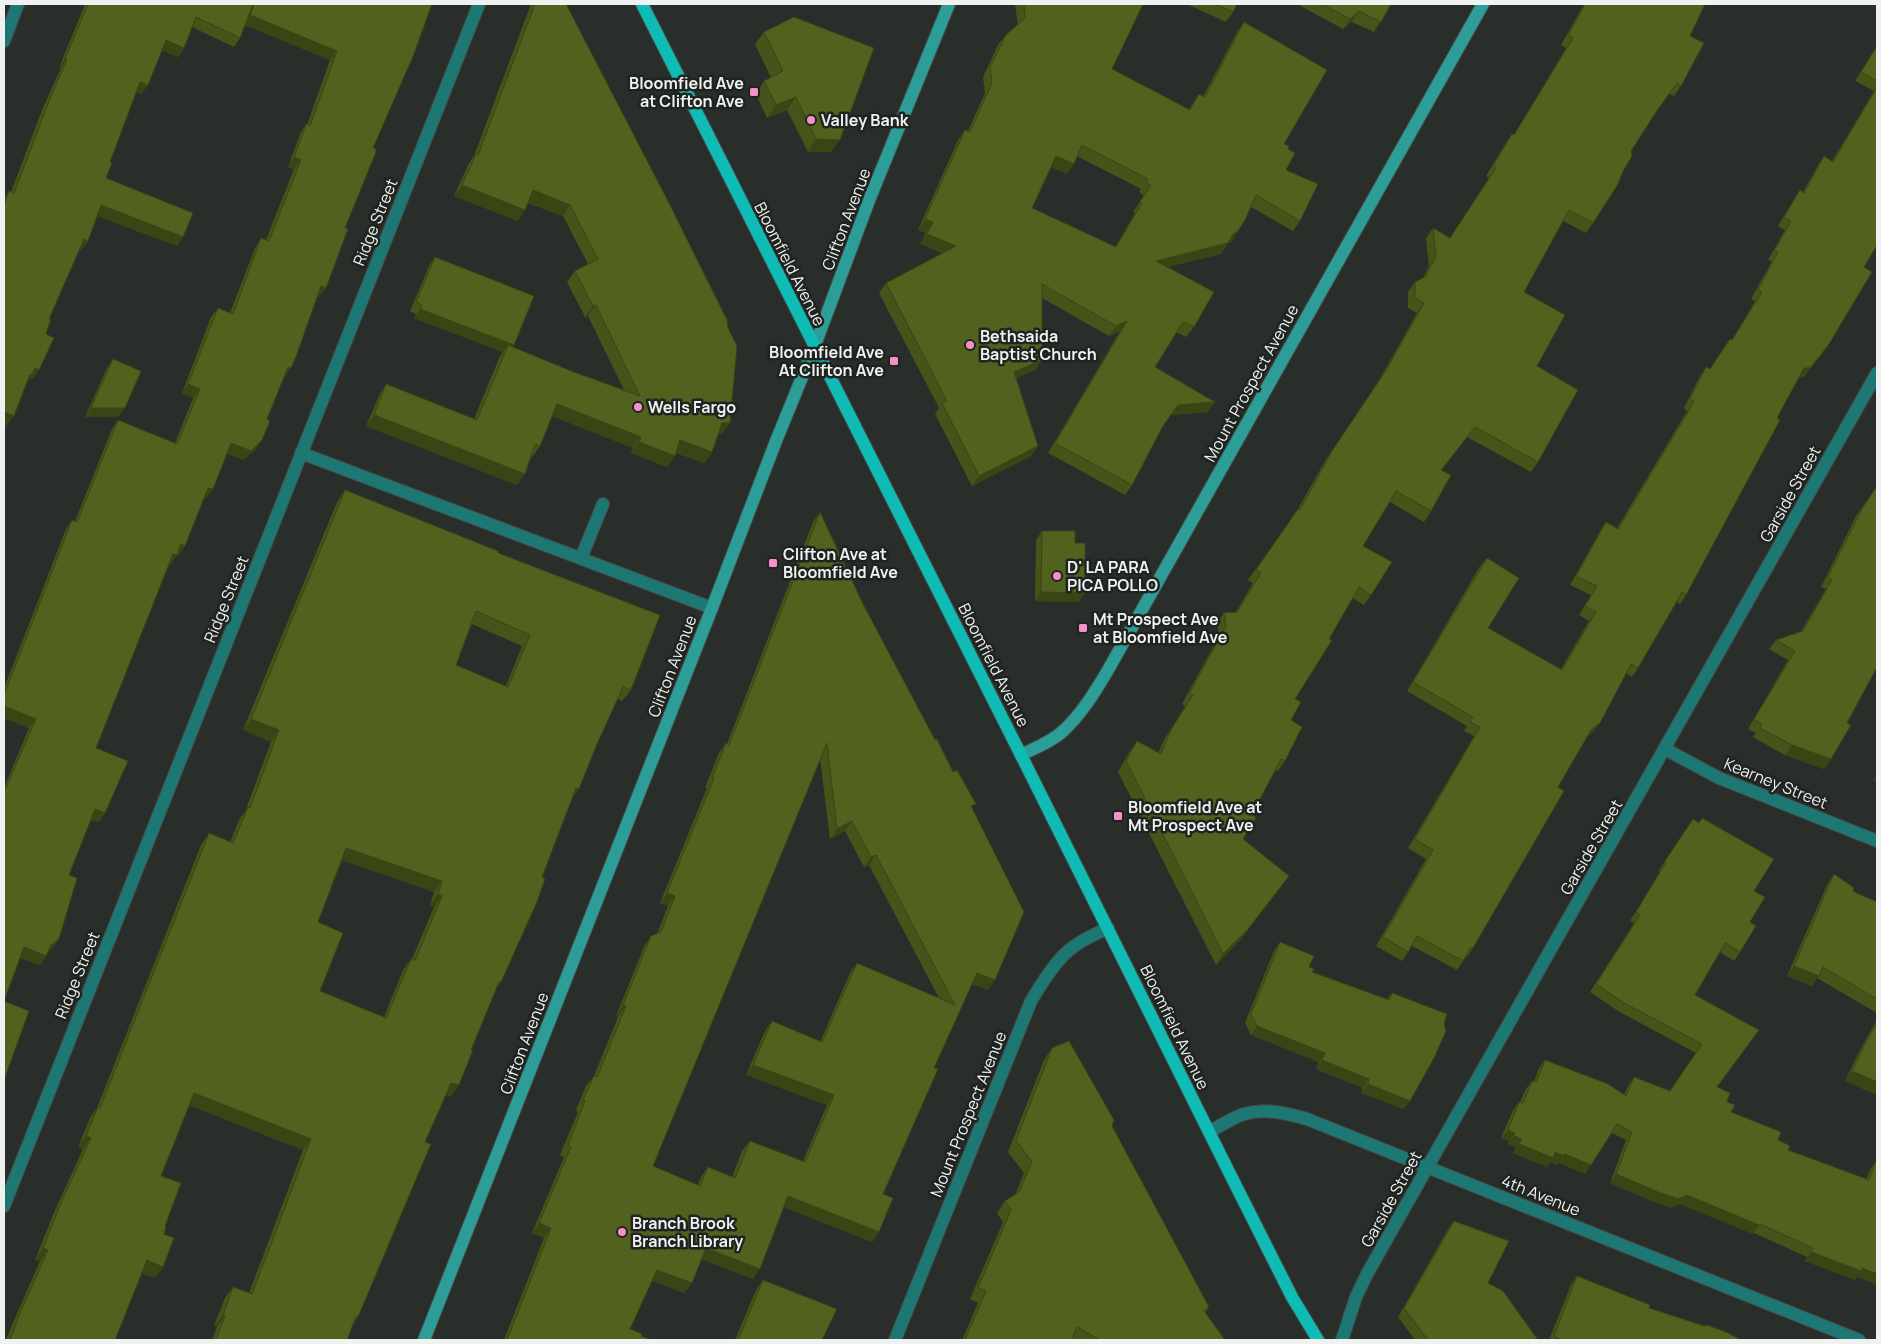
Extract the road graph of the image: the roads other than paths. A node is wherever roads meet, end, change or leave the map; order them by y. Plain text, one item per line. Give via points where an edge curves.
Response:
1 (18, 4) edge
2 (479, 4) edge
3 (642, 4) edge
4 (949, 4) edge
5 (1483, 4) edge
6 (4, 41) edge
7 (814, 348) junction
8 (1877, 373) edge
9 (301, 453) junction
10 (603, 504) dead end
11 (581, 558) junction
12 (712, 608) junction
13 (1665, 749) junction
14 (1021, 755) junction
15 (1877, 841) edge
16 (1108, 928) junction
17 (1209, 1132) junction
18 (1427, 1167) junction
19 (4, 1206) edge
20 (424, 1340) edge
21 (895, 1340) edge
22 (1318, 1340) edge
23 (1342, 1340) edge
24 (1858, 1340) edge

1 - 6 street
2 - 9 street, Ridge Street
3 - 7 main road, Bloomfield Avenue
4 - 7 main road, Clifton Avenue via 870,198
5 - 14 main road, Mount Prospect Avenue via 1108,670 1078,716 1061,733
7 - 12 main road, Clifton Avenue
7 - 14 main road, Bloomfield Avenue
8 - 13 street, Garside Street
9 - 11 street
9 - 19 street, Ridge Street
10 - 11 street
11 - 12 street
12 - 20 main road, Clifton Avenue
13 - 15 street, Kearney Street via 1719,778
13 - 18 street, Garside Street
14 - 16 main road, Bloomfield Avenue
16 - 17 main road, Bloomfield Avenue
16 - 21 street, Mount Prospect Avenue via 1081,942 1062,957 1031,1001
17 - 18 street, 4th Avenue via 1244,1114 1288,1113
17 - 22 main road, Bloomfield Avenue via 1292,1297
18 - 23 street, Garside Street via 1367,1274
18 - 24 street, 4th Avenue

